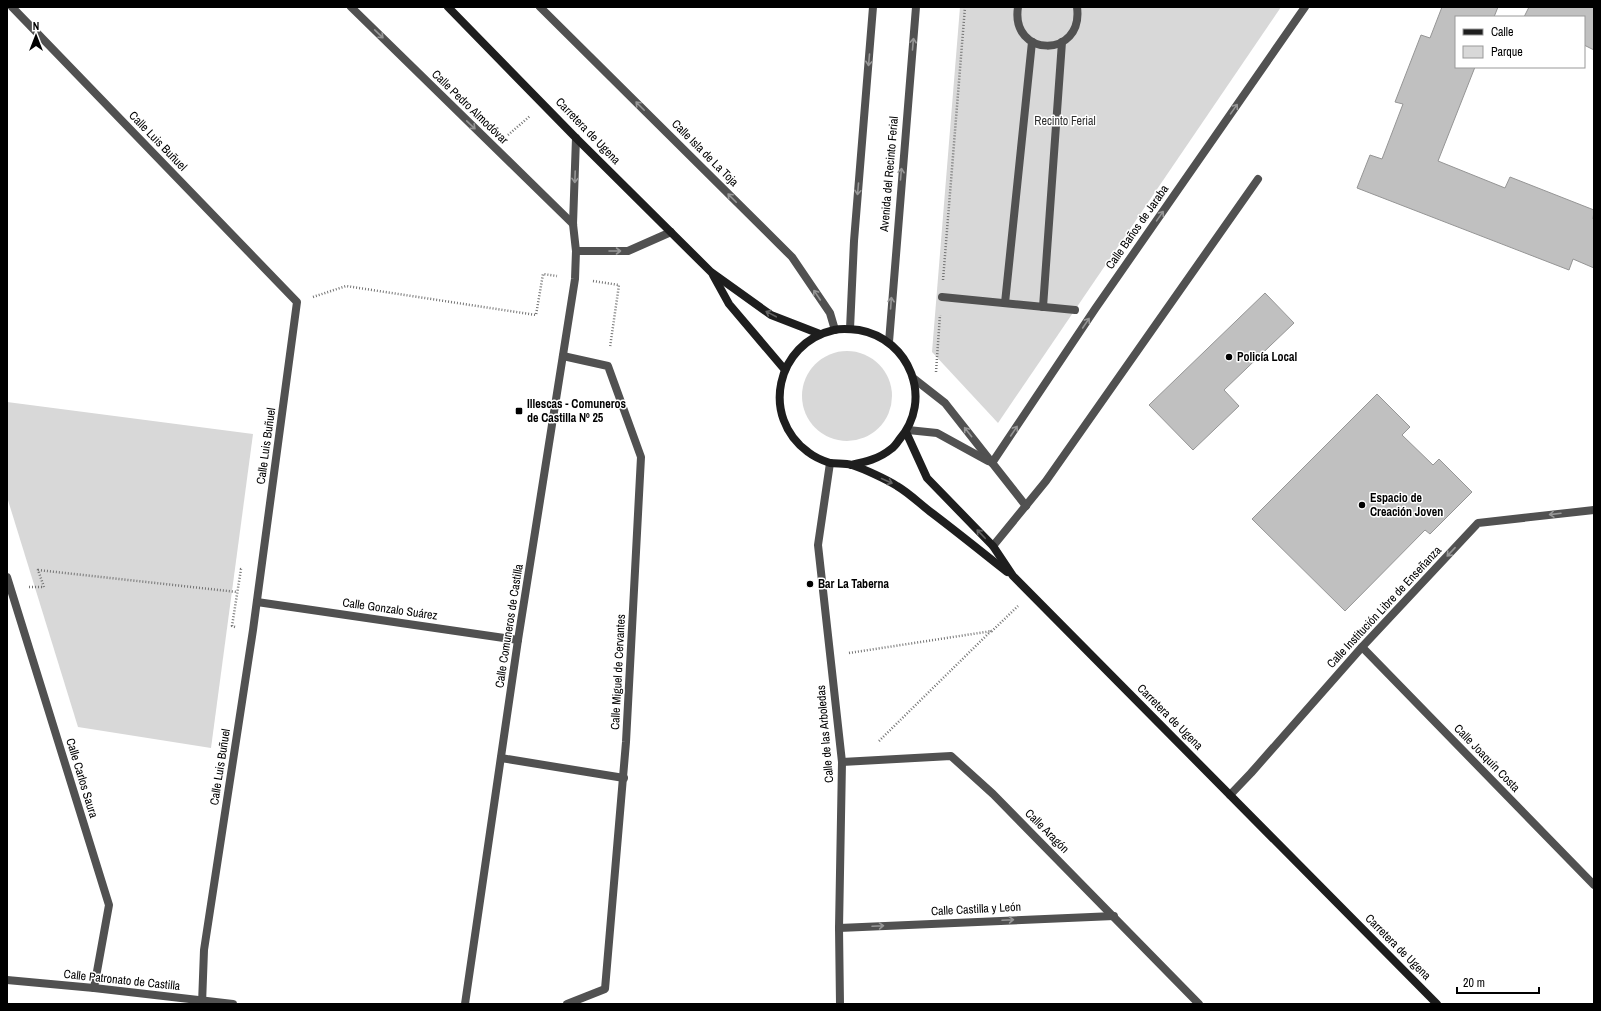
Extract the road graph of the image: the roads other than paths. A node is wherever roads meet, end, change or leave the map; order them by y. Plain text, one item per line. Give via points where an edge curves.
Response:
1 (12, 7) edge
2 (351, 7) edge
3 (448, 7) edge
4 (540, 7) edge
5 (873, 7) edge
6 (916, 7) edge
7 (1018, 7) edge
8 (1077, 7) edge
9 (1305, 7) edge
10 (1032, 42) junction
11 (1062, 42) junction
12 (576, 138) junction
13 (1258, 180) dead end
14 (573, 224) junction
15 (672, 232) junction
16 (576, 251) junction
17 (711, 272) junction
18 (942, 297) road end
19 (1005, 303) junction
20 (1043, 307) junction
21 (1075, 310) dead end
22 (850, 329) junction
23 (835, 330) junction
24 (820, 334) junction
25 (888, 342) junction
26 (563, 356) junction
27 (784, 370) junction
28 (913, 378) junction
29 (907, 431) junction
30 (830, 463) junction
31 (992, 463) junction
32 (851, 465) junction
33 (1026, 506) junction
34 (1594, 510) edge
35 (993, 546) junction
36 (1013, 576) junction
37 (7, 577) edge
38 (257, 602) junction
39 (518, 640) junction
40 (1362, 647) junction
41 (500, 758) junction
42 (842, 762) junction
43 (624, 778) junction
44 (1230, 795) junction
45 (1594, 885) edge
46 (1114, 916) junction
47 (839, 928) junction
48 (7, 980) edge
49 (94, 988) junction
50 (201, 1002) edge
51 (233, 1004) edge
52 (465, 1004) edge
53 (567, 1004) edge
54 (840, 1004) edge
55 (1200, 1004) edge
56 (1437, 1004) edge

1 - 38 street, Calle Luis Buñuel via 298,302
2 -> 14 street, Calle Pedro Almodóvar
3 - 12 main road, Carretera de Ugena
23 -> 4 street, Calle Isla de La Toja via 830,313 792,257
5 -> 22 street via 854,241
25 -> 6 street, Avenida del Recinto Ferial
7 - 10 street via 1019,27 1024,36
8 - 11 street via 1079,17 1076,27 1071,36
31 -> 9 street, Calle Baños de Jaraba via 1095,309
10 - 11 street via 1052,46
10 - 19 street
11 - 20 street
12 -> 14 street, Calle Comuneros de Castilla
12 - 15 main road, Carretera de Ugena
13 - 33 street
14 - 16 street, Calle Comuneros de Castilla
16 -> 15 street via 628,251
15 - 17 main road, Carretera de Ugena
16 - 26 street, Calle Comuneros de Castilla via 575,279
24 -> 17 main road, Carretera de Ugena via 771,314
17 - 27 main road, Carretera de Ugena via 729,304
18 - 19 street
19 - 20 street
20 - 21 street
22 - 23 main road
22 - 25 main road via 870,332
23 - 24 main road
24 - 27 main road via 794,354
25 - 28 main road via 904,358
26 - 39 street, Calle Comuneros de Castilla
26 - 43 street, Calle Miguel de Cervantes via 608,366 641,457
27 - 30 main road via 779,392 781,415 792,436 808,453
28 - 29 main road via 916,400
31 -> 28 street via 945,403
29 - 31 street via 937,433
29 - 32 main road via 892,449 873,460
35 -> 29 main road, Carretera de Ugena via 927,478
30 - 32 main road
30 - 42 street, Calle de las Arboledas via 818,545
31 - 33 street
32 -> 36 main road via 898,486
33 - 35 street
34 -> 40 street, Calle Institución Libre de Enseñanza via 1478,523
35 - 36 main road, Carretera de Ugena
36 - 44 main road, Carretera de Ugena
37 - 49 street, Calle Carlos Saura via 109,905
38 - 39 street, Calle Gonzalo Suárez
38 - 50 street, Calle Luis Buñuel via 204,950
39 - 41 street, Calle Comuneros de Castilla
40 - 44 street, Calle Institución Libre de Enseñanza
40 - 45 street, Calle Joaquín Costa
41 - 43 street
41 - 52 street, Calle Comuneros de Castilla
42 - 46 street, Calle Aragón via 951,756 993,794
42 - 47 street, Calle de las Arboledas
43 - 53 street, Calle Miguel de Cervantes via 605,989
44 - 56 main road, Carretera de Ugena
47 -> 46 street, Calle Castilla y León
46 - 55 street, Calle Aragón
47 - 54 street, Calle de las Arboledas
48 - 49 street, Calle Patronato de Castilla
49 - 50 street, Calle Patronato de Castilla
50 - 51 street, Calle Patronato de Castilla

